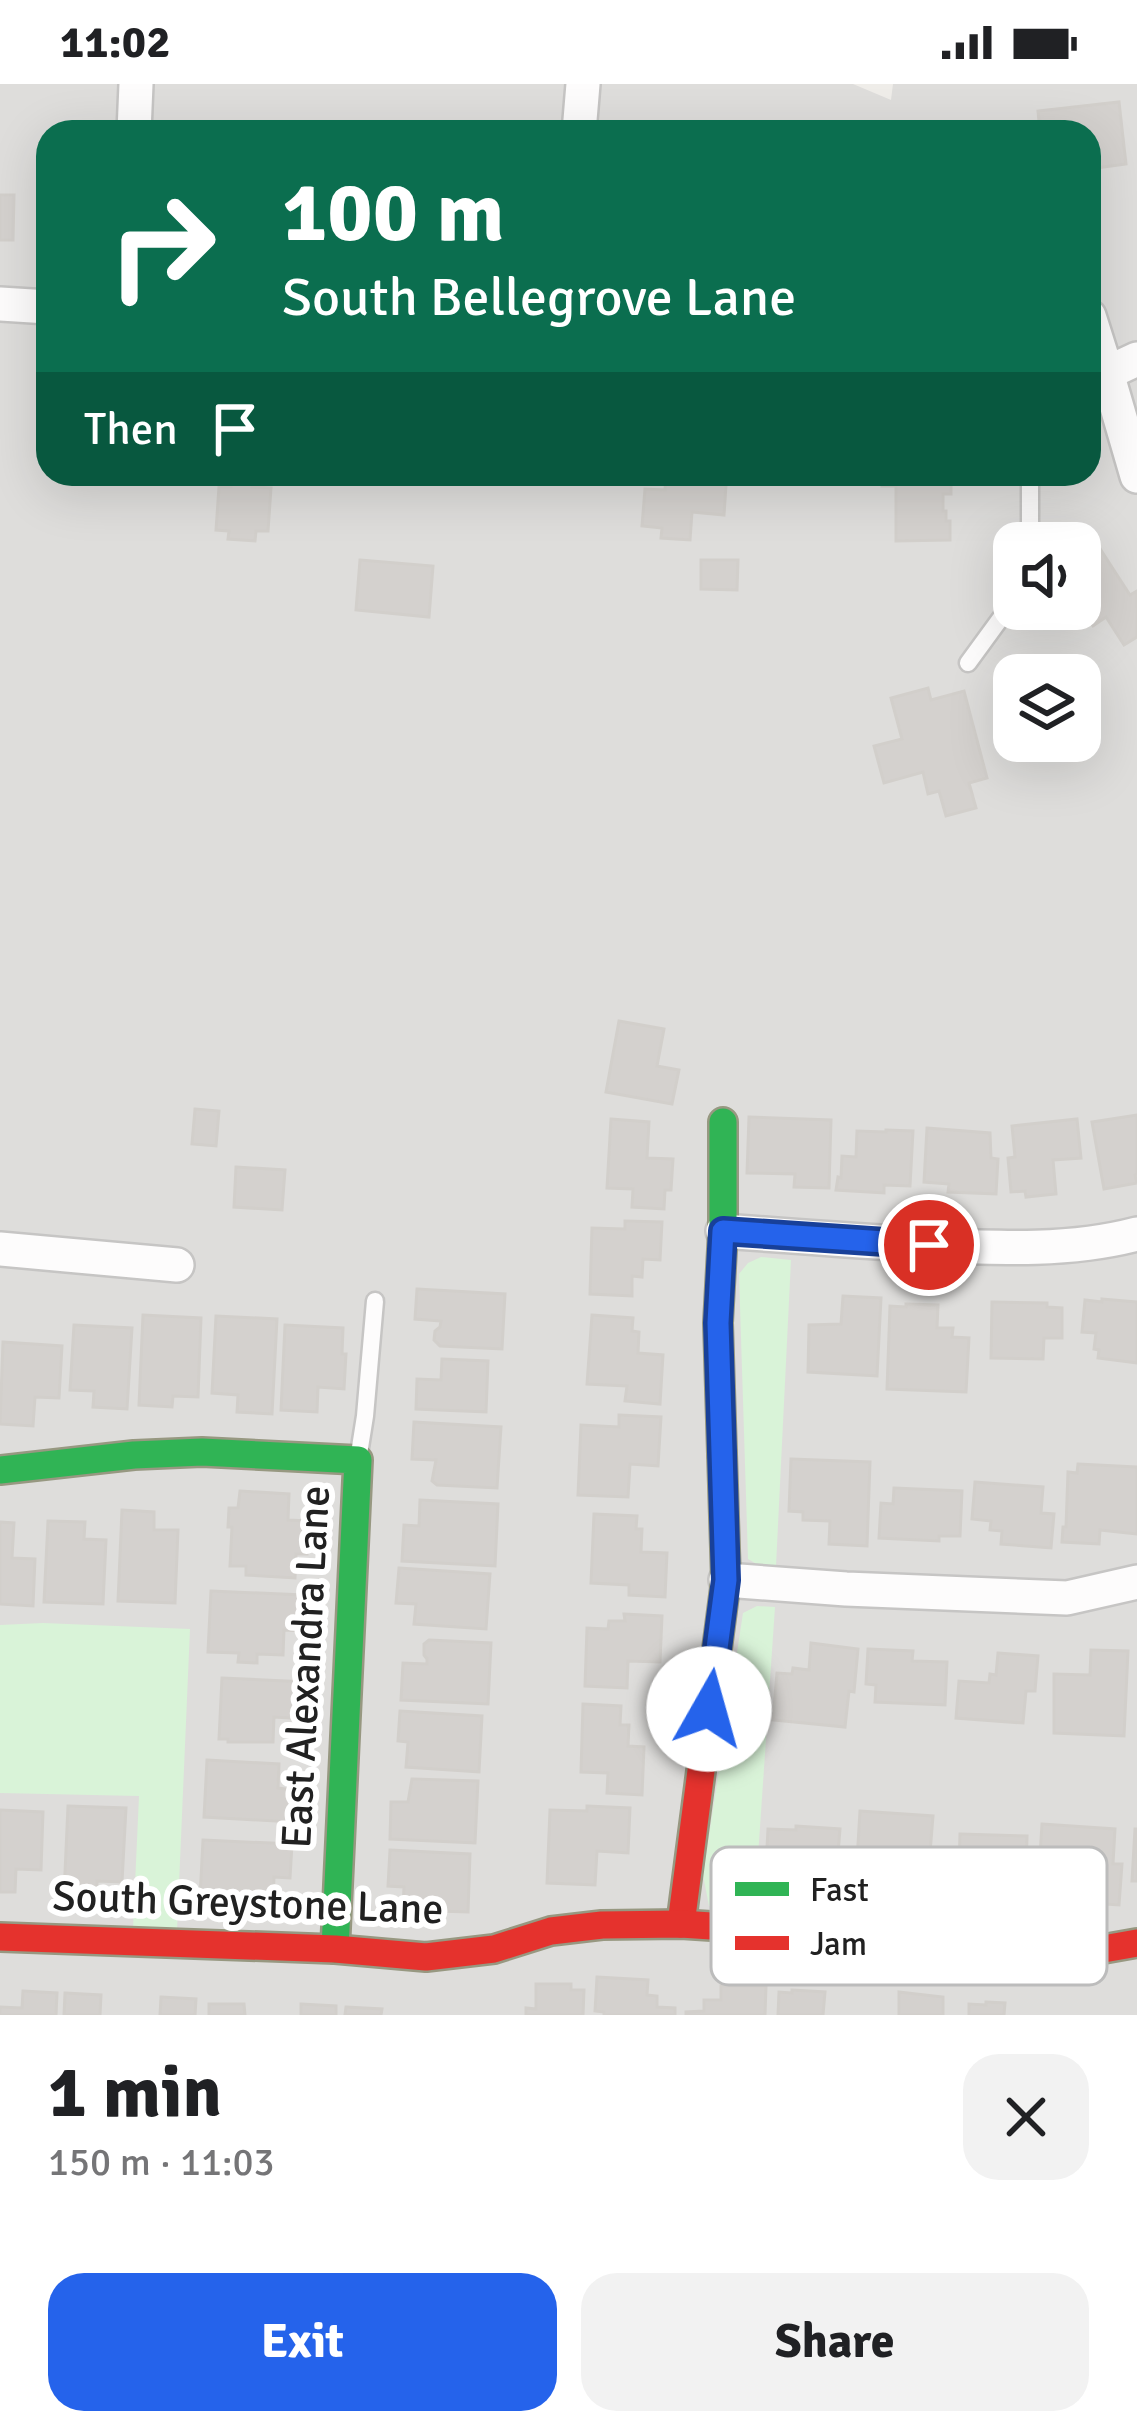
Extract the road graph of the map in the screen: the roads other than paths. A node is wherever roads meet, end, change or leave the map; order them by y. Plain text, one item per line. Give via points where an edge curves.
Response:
1 (136, 84) edge
2 (583, 84) edge
3 (134, 120) edge
4 (580, 120) edge
5 (0, 304) edge
6 (36, 306) edge
7 (1111, 370) edge
8 (1137, 476) edge
9 (1030, 486) edge
10 (1030, 522) edge
11 (993, 629) edge
12 (968, 663) dead end
13 (723, 1122) dead end
14 (723, 1231) junction
15 (1137, 1234) edge
16 (0, 1249) edge
17 (177, 1265) dead end
18 (375, 1301) dead end
19 (358, 1460) junction
20 (0, 1471) edge
21 (726, 1580) junction
22 (1137, 1582) edge
23 (681, 1924) junction
24 (711, 1926) edge
25 (0, 1936) edge
26 (1137, 1942) edge
27 (1107, 1948) edge
28 (335, 1949) junction

1 - 3 street
2 - 4 street
5 - 6 street
7 - 8 street
9 - 10 lane
11 - 12 lane
13 - 14 street
14 - 15 street via 1041,1248
14 - 21 street
16 - 17 street
18 - 19 lane
19 - 20 street via 134,1454
19 - 28 street, East Alexandra Lane
21 - 22 street via 1066,1598
21 - 23 street
23 - 24 street, South Greystone Lane
23 - 28 street, South Greystone Lane via 551,1931 494,1949 426,1957
25 - 28 street, South Greystone Lane
26 - 27 street, South Greystone Lane

